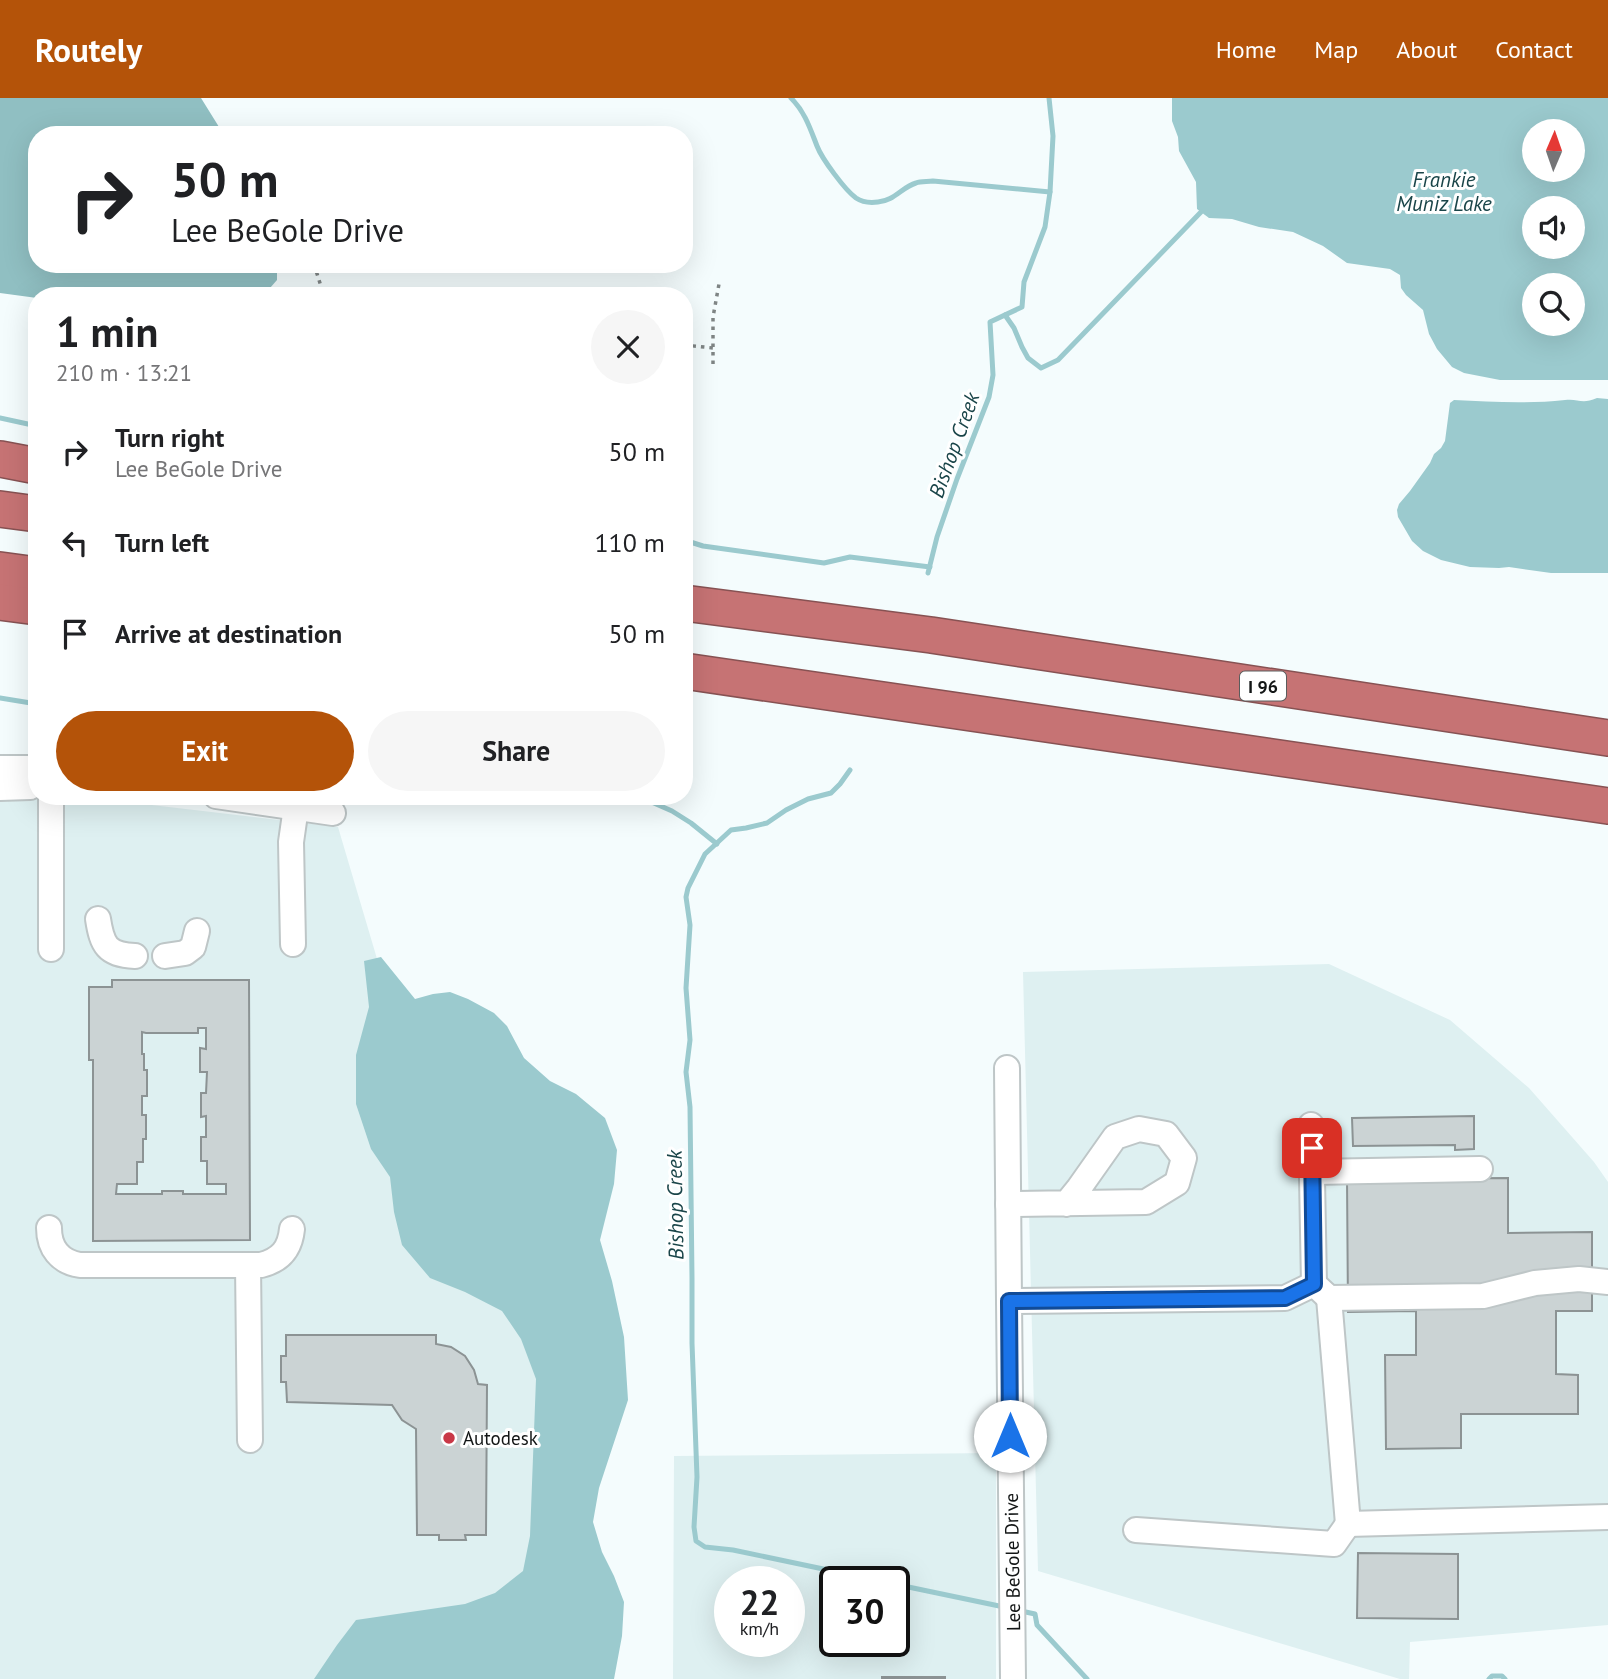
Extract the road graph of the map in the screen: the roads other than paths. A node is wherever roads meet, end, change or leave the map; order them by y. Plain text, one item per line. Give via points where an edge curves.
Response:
1 (0, 459) edge
2 (28, 464) edge
3 (0, 509) edge
4 (28, 513) edge
5 (0, 570) edge
6 (28, 574) edge
7 (693, 586) edge
8 (0, 602) edge
9 (693, 604) edge
10 (28, 606) edge
11 (931, 635) junction
12 (693, 672) edge
13 (1608, 738) edge
14 (0, 768) edge
15 (28, 768) edge
16 (28, 787) edge
17 (0, 788) edge
18 (51, 805) edge
19 (281, 805) edge
20 (1608, 806) edge
21 (296, 807) junction
22 (333, 813) dead end
23 (98, 919) dead end
24 (197, 931) dead end
25 (293, 944) dead end
26 (51, 949) dead end
27 (135, 956) dead end
28 (165, 956) dead end
29 (1007, 1068) dead end
30 (1311, 1125) dead end
31 (1480, 1169) dead end
32 (1312, 1172) junction
33 (1066, 1203) dead end
34 (1009, 1204) junction
35 (49, 1228) dead end
36 (292, 1229) dead end
37 (248, 1265) junction
38 (1608, 1283) edge
39 (1321, 1291) junction
40 (1009, 1301) junction
41 (250, 1440) dead end
42 (1608, 1517) edge
43 (1348, 1524) junction
44 (1136, 1530) dead end
45 (1013, 1679) edge

1 - 2 highway
3 - 4 highway
5 - 6 highway
7 - 11 highway
8 - 10 highway
9 - 11 highway, I 96
11 - 13 highway, I 96
12 - 20 highway
14 - 15 street
16 - 17 street
18 - 26 street
19 - 21 street
21 - 22 street
21 - 25 street via 290,842
23 - 27 street via 103,942 111,951
24 - 28 street via 193,947
29 - 34 street, Lee BeGole Drive
30 - 32 street
31 - 32 street
32 - 39 street
33 - 34 street
34 - 40 street, Lee BeGole Drive
35 - 37 street via 52,1247 60,1257 80,1265
36 - 37 street via 282,1256
37 - 41 street
38 - 39 street via 1579,1279 1535,1283 1483,1296
39 - 40 street via 1285,1298
39 - 43 street
40 - 45 street, Lee BeGole Drive
42 - 43 street
43 - 44 street via 1334,1544

